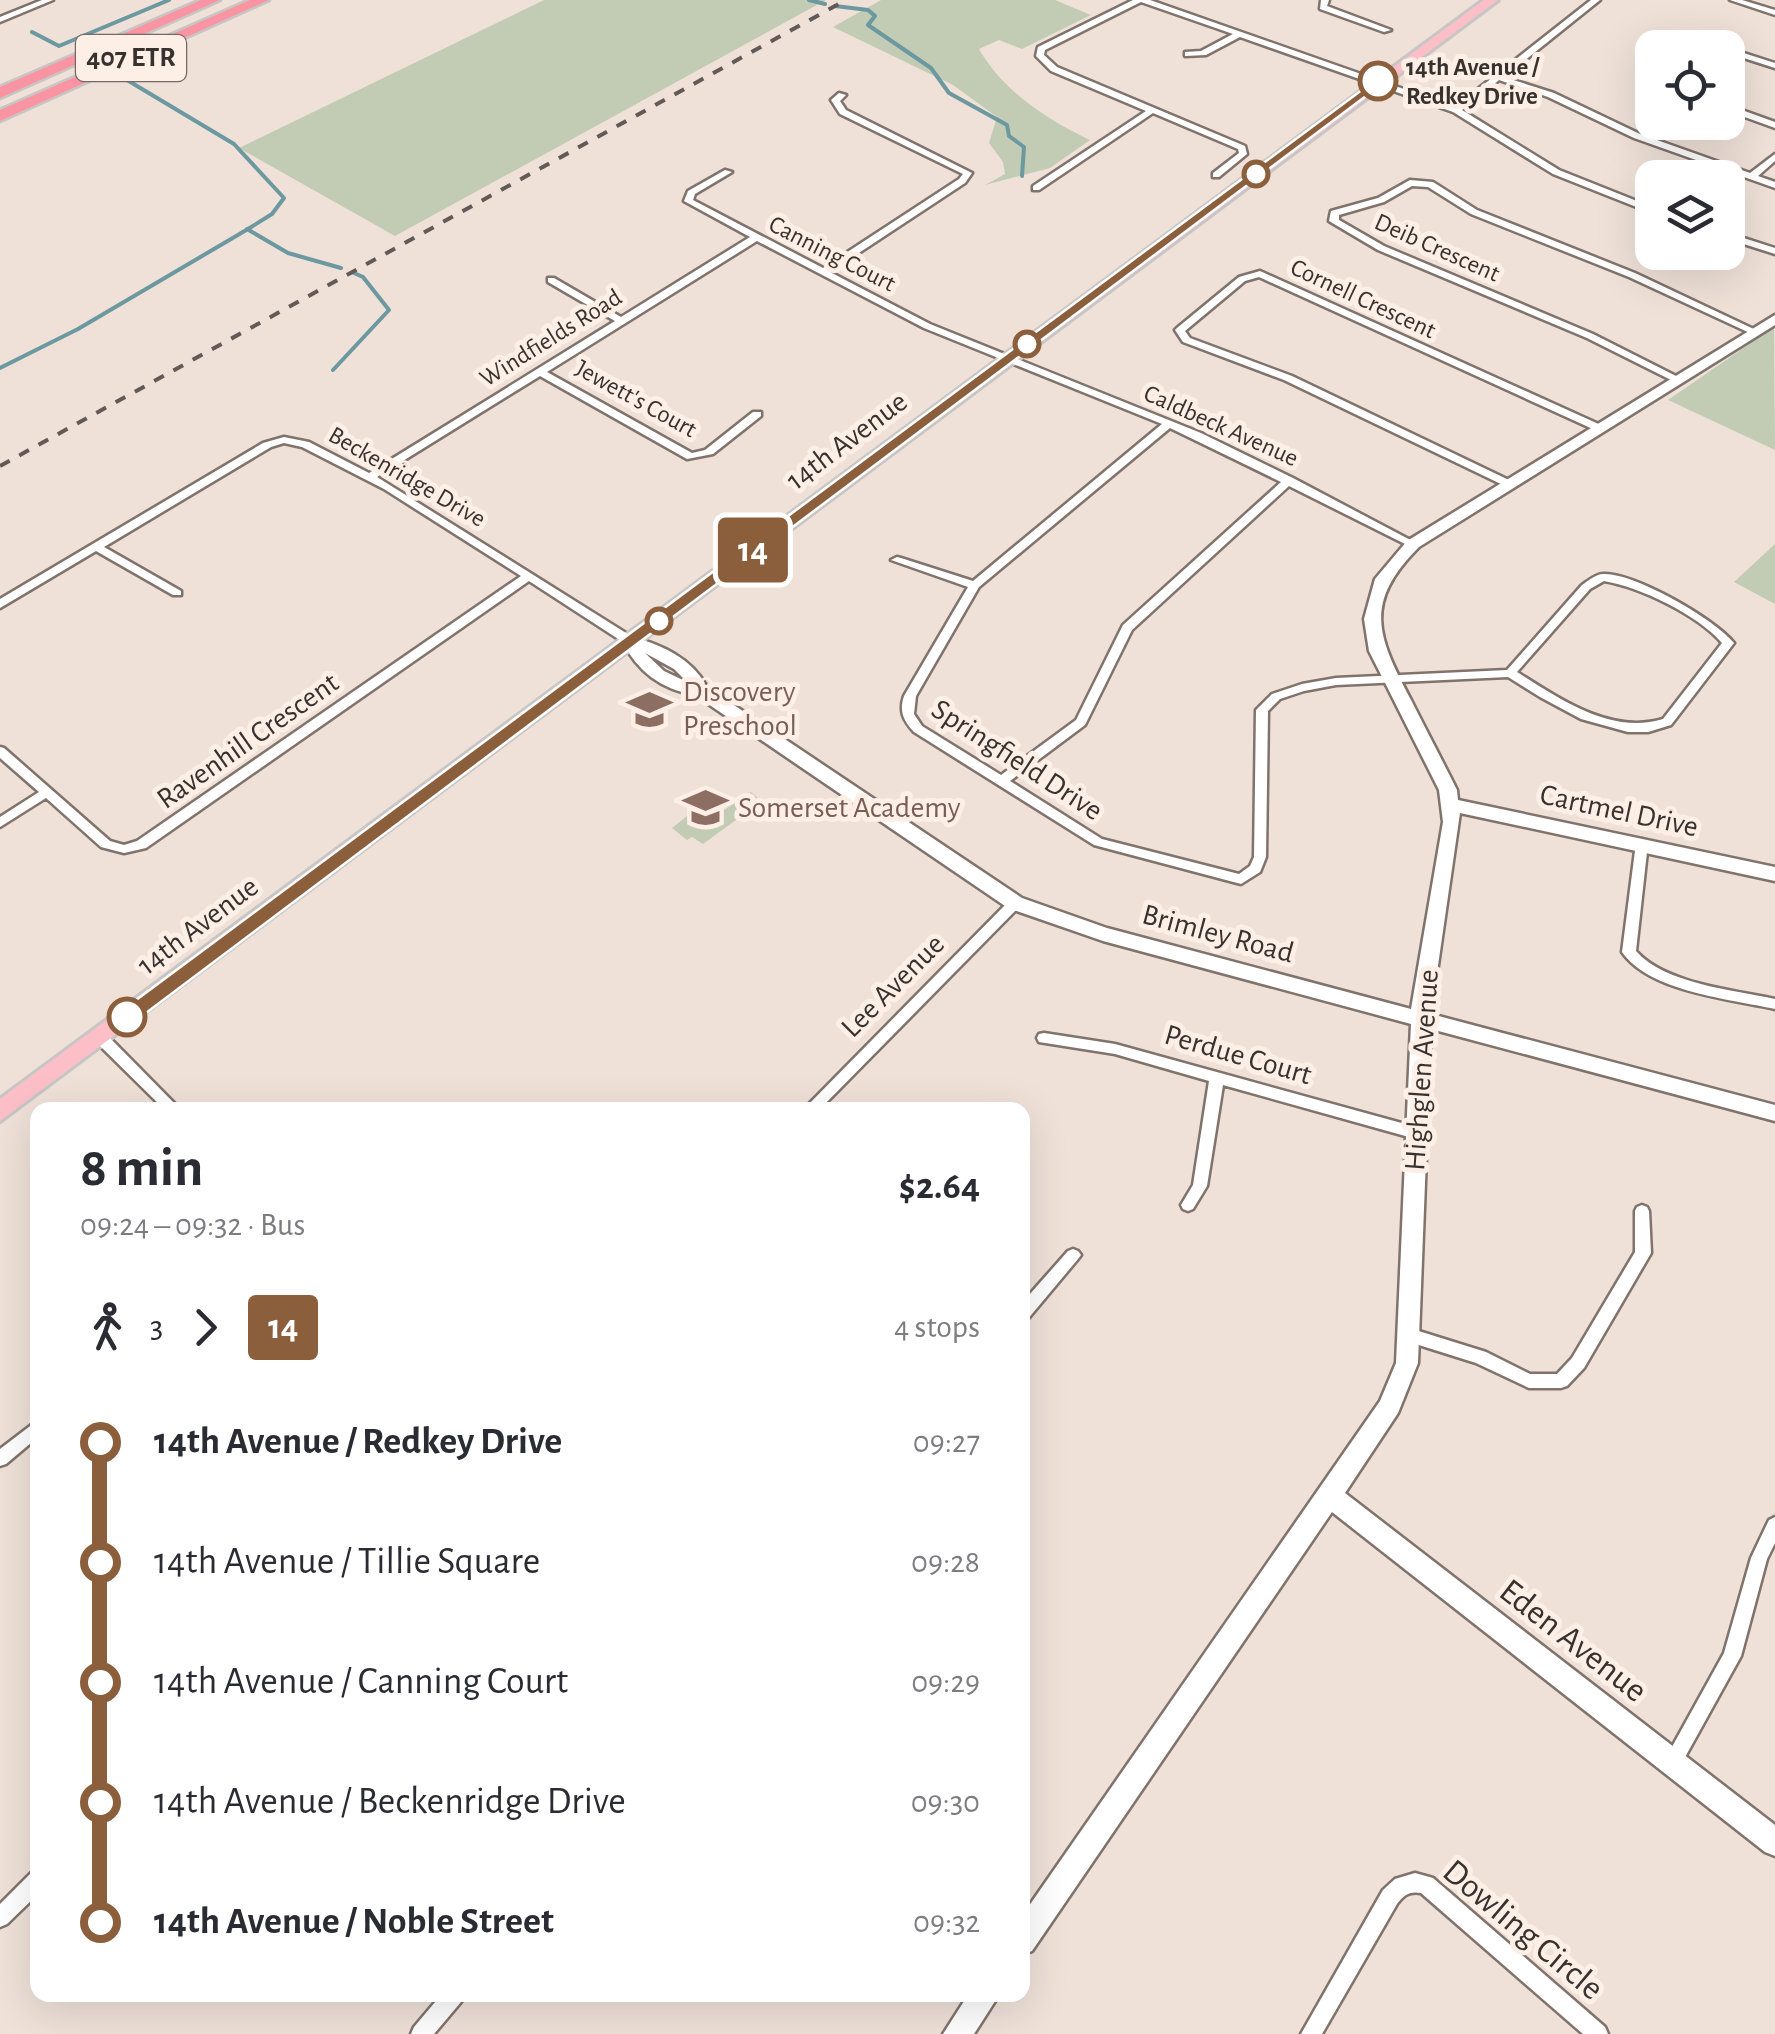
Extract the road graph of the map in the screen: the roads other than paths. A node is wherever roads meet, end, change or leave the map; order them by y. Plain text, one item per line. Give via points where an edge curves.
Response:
1 (49, 0) edge
2 (213, 0) edge
3 (262, 0) edge
4 (1141, 0) edge
5 (1324, 0) edge
6 (1492, 0) edge
7 (1596, 0) edge
8 (1734, 0) edge
9 (1775, 14) edge
10 (0, 20) edge
11 (1387, 30) dead end
12 (1238, 35) junction
13 (1188, 54) dead end
14 (1745, 56) edge
15 (1775, 66) edge
16 (1500, 78) junction
17 (1378, 81) junction
18 (0, 93) edge
19 (842, 94) dead end
20 (1152, 110) junction
21 (1456, 110) junction
22 (1745, 114) edge
23 (0, 116) edge
24 (1775, 125) edge
25 (1775, 157) edge
26 (728, 172) dead end
27 (1751, 177) junction
28 (1248, 180) junction
29 (1775, 185) edge
30 (1036, 188) dead end
31 (1635, 203) edge
32 (756, 237) junction
33 (1745, 241) edge
34 (1775, 251) edge
35 (823, 272) junction
36 (550, 280) dead end
37 (1775, 319) edge
38 (622, 321) junction
39 (1755, 332) junction
40 (1006, 360) junction
41 (540, 372) junction
42 (1679, 380) junction
43 (757, 414) dead end
44 (1167, 425) junction
45 (1599, 428) junction
46 (370, 478) junction
47 (1289, 480) junction
48 (1507, 483) junction
49 (1413, 544) junction
50 (96, 547) junction
51 (897, 560) dead end
52 (530, 576) junction
53 (975, 585) junction
54 (177, 592) dead end
55 (0, 604) edge
56 (630, 640) junction
57 (1510, 673) junction
58 (1392, 678) junction
59 (0, 751) edge
60 (1001, 781) junction
61 (48, 792) junction
62 (1451, 805) junction
63 (0, 823) edge
64 (1642, 842) junction
65 (1775, 874) edge
66 (1016, 902) junction
67 (1775, 1004) edge
68 (1421, 1016) junction
69 (100, 1037) junction
70 (1044, 1038) dead end
71 (1217, 1078) junction
72 (166, 1102) edge
73 (818, 1102) edge
74 (0, 1112) edge
75 (1775, 1113) edge
76 (1416, 1133) junction
77 (1188, 1205) dead end
78 (1642, 1211) dead end
79 (1073, 1255) dead end
80 (1030, 1306) edge
81 (1409, 1335) junction
82 (30, 1434) edge
83 (0, 1459) edge
84 (1329, 1495) junction
85 (1775, 1525) edge
86 (1767, 1563) edge
87 (1673, 1762) junction
88 (1775, 1842) edge
89 (30, 1888) edge
90 (0, 1917) edge
91 (1030, 1928) edge
92 (448, 2002) edge
93 (979, 2002) edge
94 (422, 2034) edge
95 (958, 2034) edge
96 (1311, 2034) edge
97 (1598, 2034) edge

1 - 10 street
2 - 18 highway, 407 ETR
3 - 23 highway, 407 ETR
4 - 12 street
4 - 20 street via 1039,52 1054,69
5 - 11 street via 1323,8
6 - 17 main road, 14th Avenue
7 - 16 street
8 - 9 street
12 - 13 street
12 - 17 street
14 - 15 street
16 - 21 street
16 - 27 street
17 - 21 street
17 - 28 main road, 14th Avenue
19 - 35 street via 835,100 844,112 968,172
20 - 28 street via 1242,148 1220,173
20 - 30 street
21 - 31 street via 1556,172
22 - 24 street
25 - 27 street
26 - 32 street, Canning Court via 688,201
27 - 29 street
28 - 40 main road, 14th Avenue
32 - 35 street, Canning Court
32 - 38 street, Windfields Road
33 - 34 street
35 - 40 street, Canning Court
36 - 38 street
37 - 39 street, Highglen Avenue
38 - 41 street, Windfields Road
39 - 42 street, Highglen Avenue
39 - 42 street, Deib Crescent via 1474,212 1424,183 1334,213 1334,221 1382,248
40 - 44 street, Caldbeck Avenue
40 - 56 main road, 14th Avenue
41 - 43 street, Jewett's Court via 690,456 709,452
41 - 46 street, Windfields Road
42 - 45 street, Highglen Avenue
44 - 47 street, Caldbeck Avenue
44 - 53 street, Springfield Drive
45 - 48 street, Highglen Avenue
45 - 48 street, Cornell Crescent via 1260,274 1242,279 1180,330 1186,340 1288,378
46 - 50 street, Beckenridge Drive via 305,444 275,442
46 - 52 street, Beckenridge Drive
47 - 49 street, Caldbeck Avenue
47 - 60 street via 1127,628 1082,722
48 - 49 street, Highglen Avenue
49 - 58 street, Highglen Avenue via 1384,575 1372,604 1372,635
50 - 54 street
50 - 55 street, Beckenridge Drive
51 - 53 street
52 - 56 street, Beckenridge Drive
52 - 61 street, Ravenhill Crescent via 141,845 114,849
53 - 60 street, Springfield Drive via 906,707 918,729
56 - 66 street, Brimley Road via 638,660 678,688 700,690
56 - 69 main road, 14th Avenue
57 - 57 street via 1576,715 1654,727 1668,722 1728,643 1716,629 1638,587 1602,577
57 - 58 street
58 - 60 street, Springfield Drive via 1298,687 1264,704 1260,857 1241,878 1098,842
58 - 62 street, Highglen Avenue
59 - 61 street, Ravenhill Crescent
61 - 63 street
62 - 64 street, Cartmel Drive
62 - 68 street, Highglen Avenue
64 - 65 street, Cartmel Drive
64 - 67 street via 1632,960 1650,972
66 - 68 street, Brimley Road via 1206,963
66 - 73 street, Lee Avenue
68 - 75 street, Brimley Road
68 - 76 street, Highglen Avenue
69 - 72 street
69 - 74 main road, 14th Avenue
70 - 71 street, Perdue Court
71 - 76 street, Perdue Court
71 - 77 street via 1200,1186
76 - 81 street, Highglen Avenue
78 - 81 street via 1642,1252 1561,1381 1530,1381
79 - 80 street
81 - 84 street, Highglen Avenue via 1407,1364 1390,1406
82 - 83 street
84 - 87 street, Eden Avenue
84 - 91 street, Highglen Avenue
85 - 86 street
86 - 87 street via 1732,1656
87 - 88 street, Eden Avenue
89 - 90 street
92 - 94 street
93 - 95 street
96 - 97 street, Dowling Circle via 1390,1896 1413,1881 1426,1885

